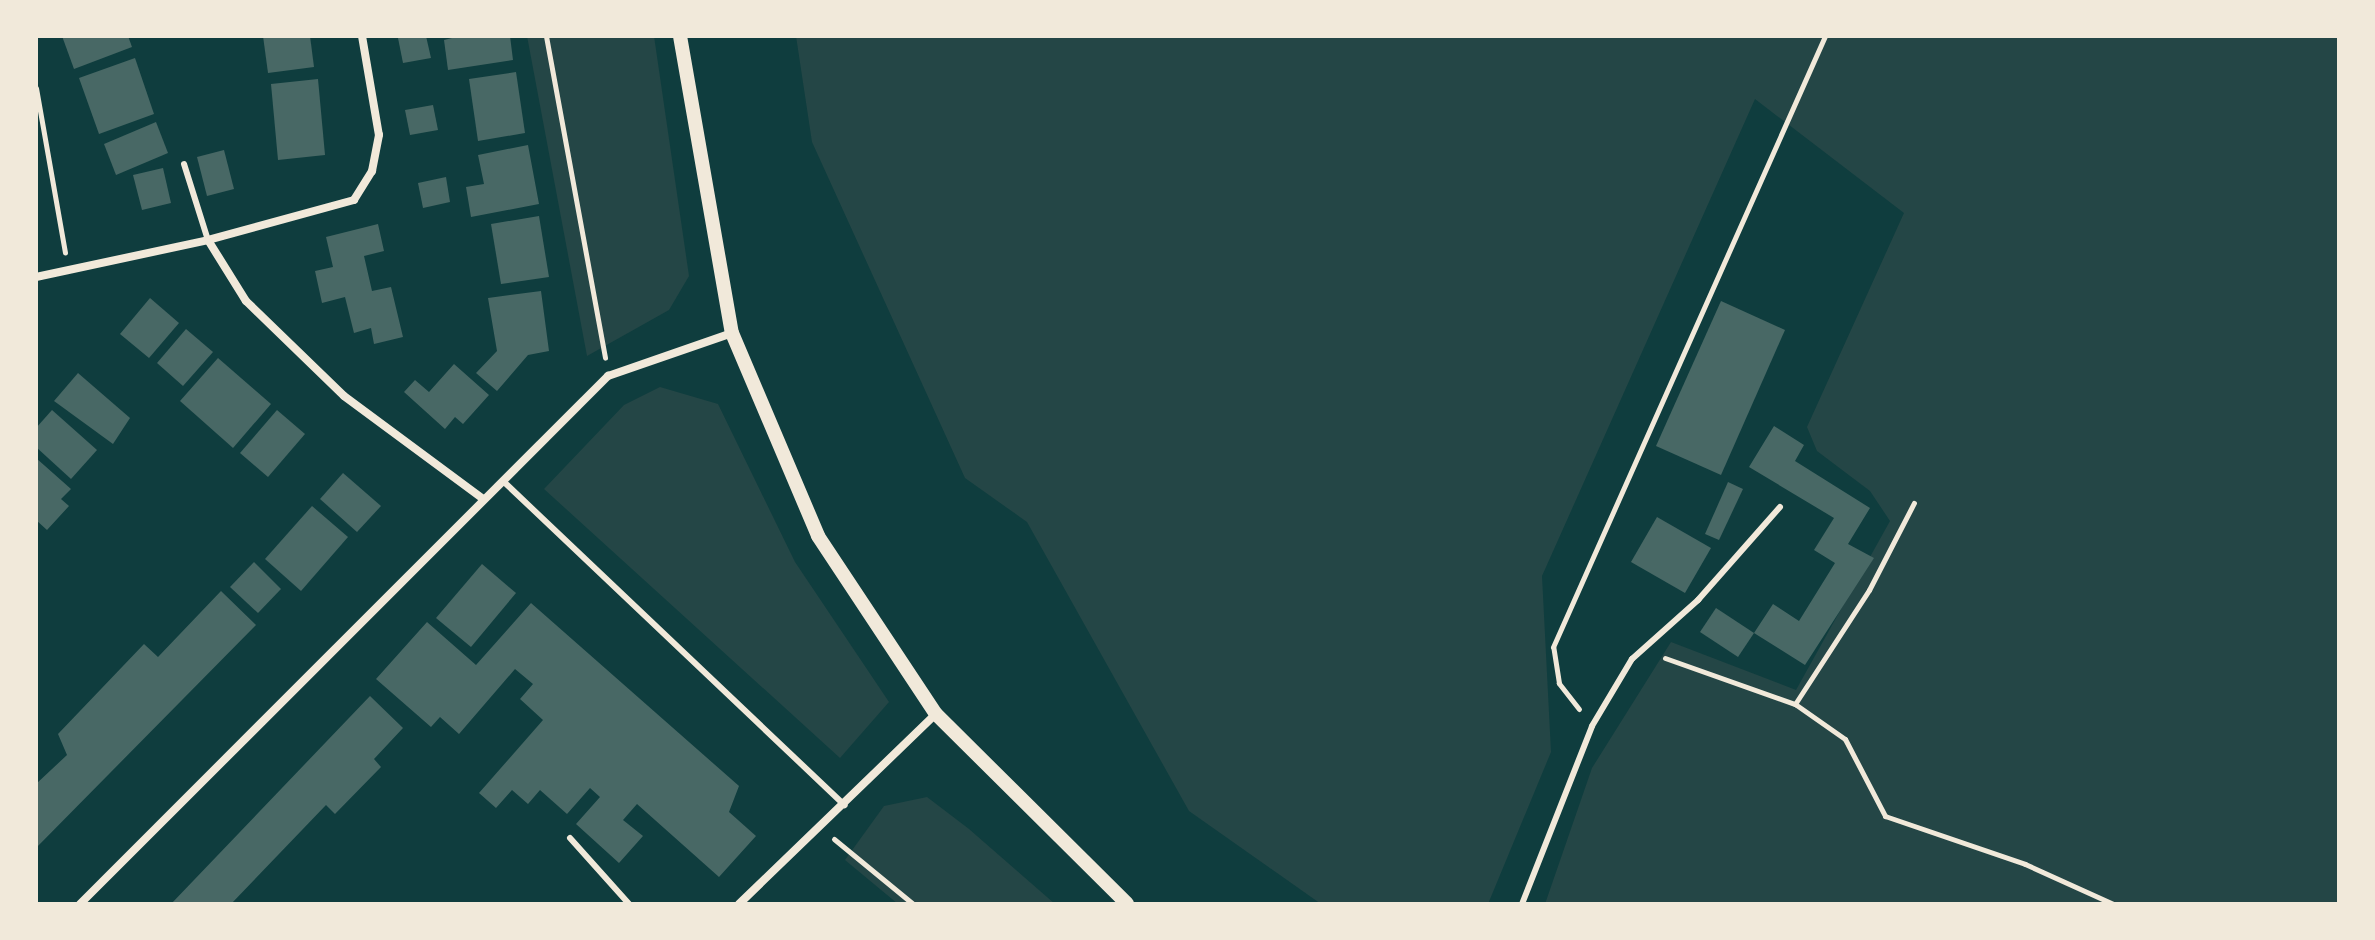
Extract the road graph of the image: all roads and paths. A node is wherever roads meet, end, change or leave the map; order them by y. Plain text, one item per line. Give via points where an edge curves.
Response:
1 (362, 36) edge
2 (546, 36) edge
3 (680, 36) edge
4 (1825, 36) edge
5 (36, 88) edge
6 (37, 132) edge
7 (184, 164) dead end
8 (208, 240) junction
9 (67, 264) junction
10 (36, 277) edge
11 (732, 333) junction
12 (608, 376) junction
13 (503, 481) junction
14 (483, 499) junction
15 (1914, 503) dead end
16 (1780, 507) dead end
17 (1660, 656) dead end
18 (1795, 704) junction
19 (936, 714) junction
20 (1592, 726) junction
21 (845, 805) junction
22 (821, 828) junction
23 (570, 838) dead end
24 (80, 904) edge
25 (629, 904) edge
26 (739, 904) edge
27 (913, 904) edge
28 (1127, 904) edge
29 (1522, 904) edge
30 (2113, 904) edge

1 - 8 street via 379,135 372,171 354,200
2 - 12 path
3 - 11 street
4 - 20 path via 1553,647 1559,683
5 - 6 path
6 - 9 path
7 - 8 lane
8 - 9 street
8 - 14 street via 246,301 344,396
9 - 10 street
11 - 12 street
11 - 19 street via 818,536
12 - 13 street
13 - 14 street
13 - 21 lane
14 - 24 street
15 - 18 path via 1869,590
16 - 20 lane via 1698,600 1649,639
17 - 18 path
18 - 30 path via 1845,739 1885,816
19 - 21 street
19 - 28 street
20 - 29 lane
21 - 22 street
22 - 26 street
22 - 27 path
23 - 25 lane

